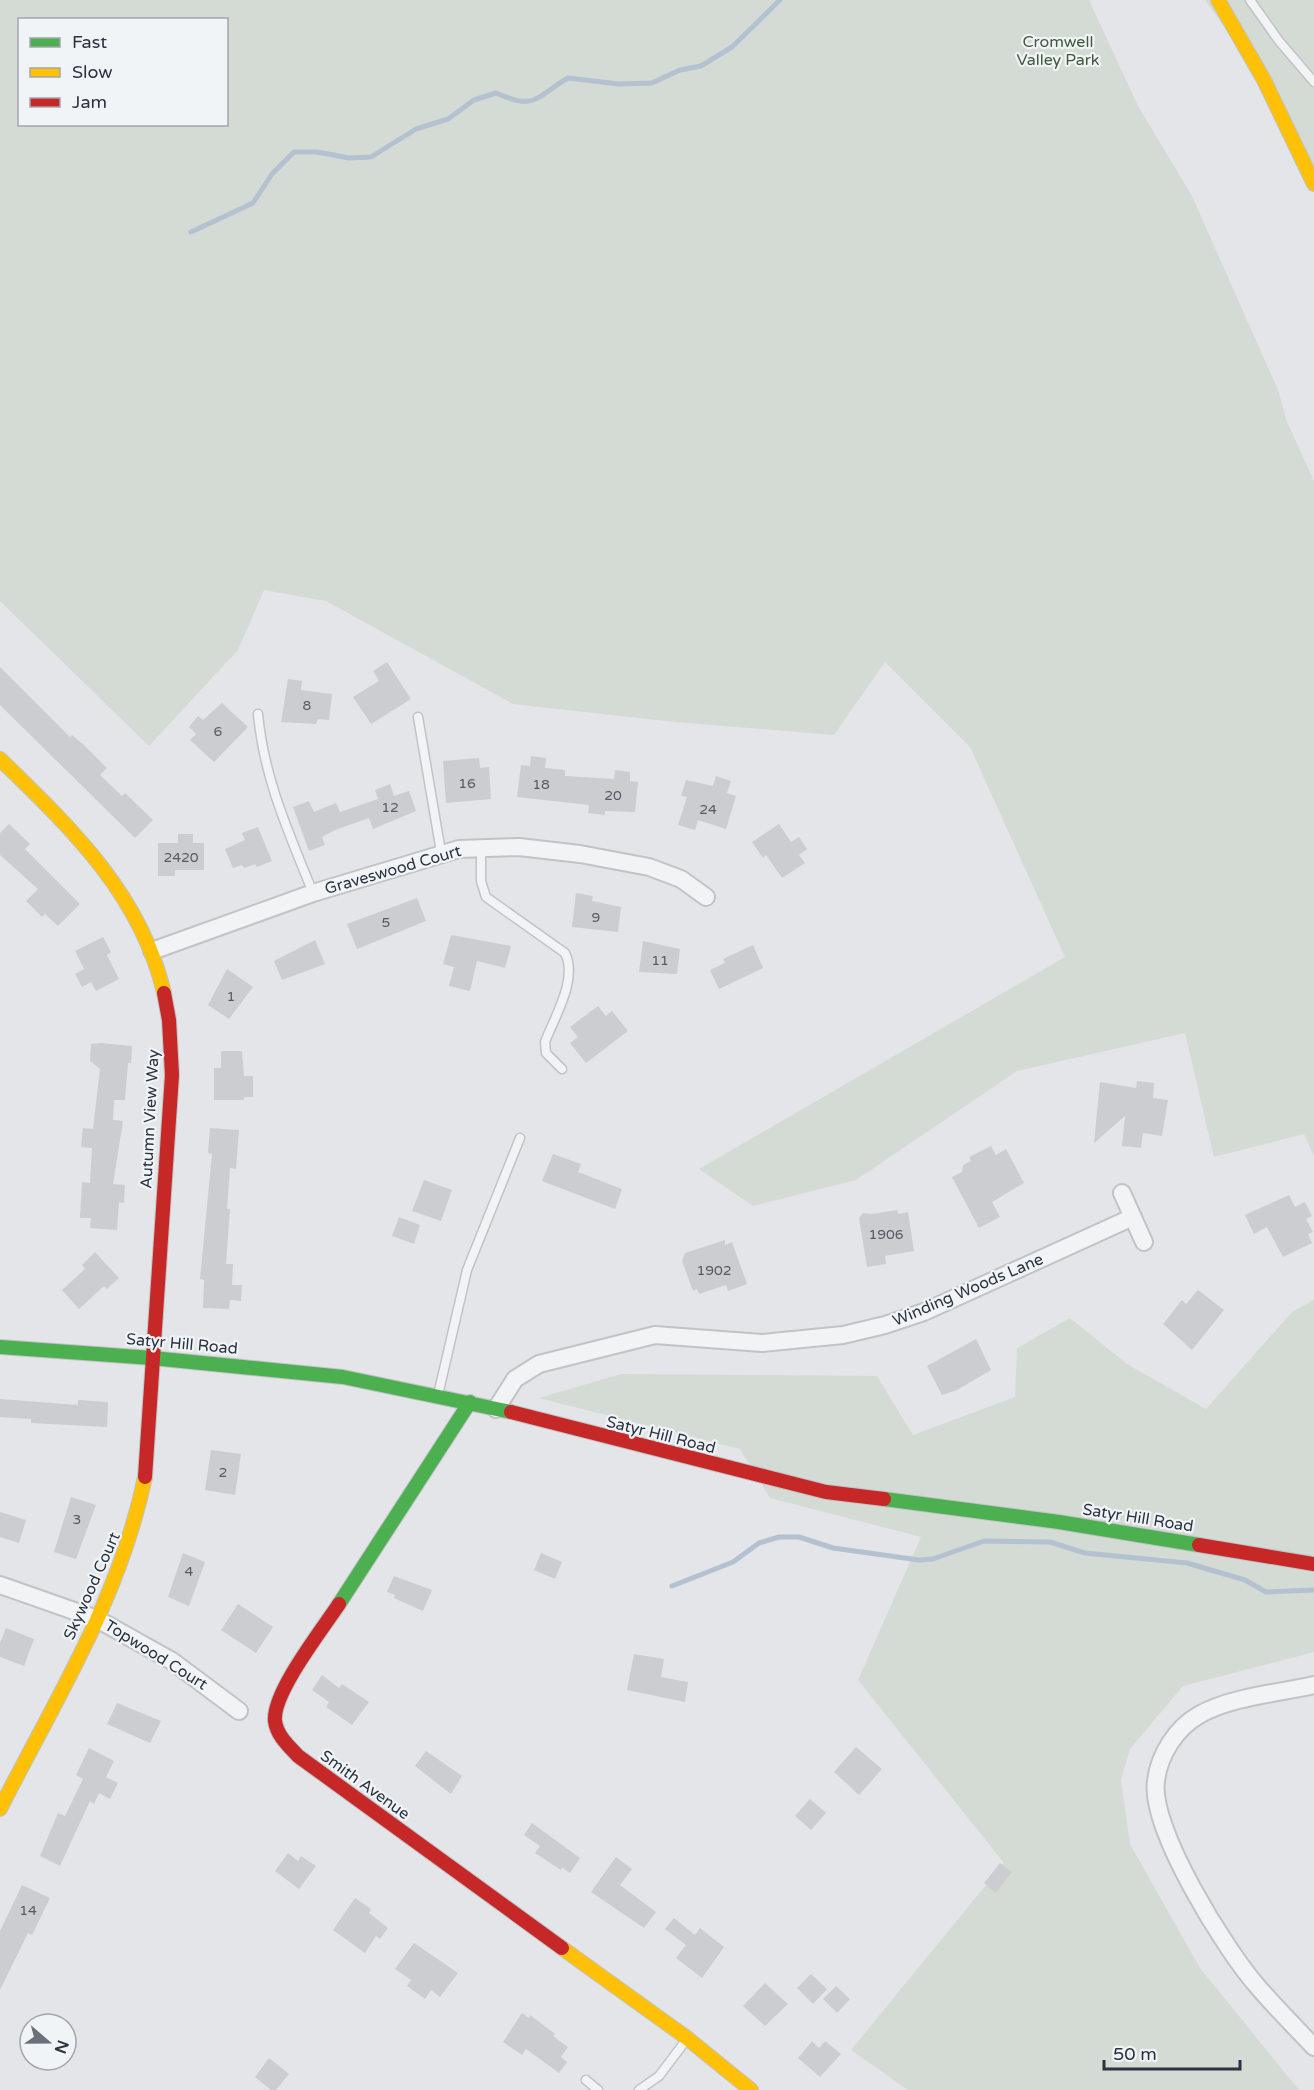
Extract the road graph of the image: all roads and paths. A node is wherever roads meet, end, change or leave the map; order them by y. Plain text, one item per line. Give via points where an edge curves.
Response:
1 (1218, 0) edge
2 (1250, 0) edge
3 (1314, 82) edge
4 (1314, 184) edge
5 (258, 714) dead end
6 (418, 717) dead end
7 (0, 759) edge
8 (481, 847) junction
9 (441, 852) junction
10 (313, 893) junction
11 (706, 897) dead end
12 (152, 951) junction
13 (562, 1069) dead end
14 (520, 1138) dead end
15 (1122, 1193) dead end
16 (1133, 1217) junction
17 (1144, 1242) dead end
18 (0, 1347) edge
19 (152, 1358) junction
20 (438, 1395) junction
21 (470, 1402) junction
22 (496, 1409) junction
23 (1314, 1564) edge
24 (0, 1585) edge
25 (98, 1619) junction
26 (1314, 1685) edge
27 (239, 1711) dead end
28 (0, 1809) edge
29 (687, 2038) junction
30 (1314, 2047) edge
31 (586, 2080) dead end
32 (643, 2089) edge
33 (598, 2090) edge
34 (751, 2090) edge

1 - 4 street via 1264,80
2 - 3 lane via 1278,41
5 - 10 lane via 262,754 272,788
6 - 9 lane
7 - 12 street, Autumn View Way via 90,848 125,894
8 - 9 street, Graveswood Court
8 - 11 street, Graveswood Court via 580,854 649,867 681,879
8 - 13 lane via 481,881 486,897 566,953 569,977 545,1042 546,1053
9 - 10 street, Graveswood Court
10 - 12 street, Graveswood Court
12 - 19 street, Autumn View Way via 168,1014 172,1075
14 - 20 lane via 467,1270
15 - 16 street
16 - 17 street
16 - 22 street, Winding Woods Lane via 924,1312 885,1325 843,1335 762,1343 655,1335 539,1364 515,1379
18 - 19 street, Satyr Hill Road
19 - 20 street, Satyr Hill Road via 343,1377
19 - 25 street, Skywood Court via 139,1512
20 - 21 street, Satyr Hill Road
21 - 22 street, Satyr Hill Road
21 - 29 street, Smith Avenue via 279,1696 275,1728 298,1756
22 - 23 street, Satyr Hill Road via 826,1491 1059,1522
24 - 25 street, Topwood Court
25 - 27 street, Topwood Court via 172,1661
25 - 28 street, Skywood Court
26 - 30 street via 1218,1706 1198,1715 1170,1743 1155,1783 1157,1805 1168,1839 1217,1929 1256,1986
29 - 32 lane via 659,2076
29 - 34 street, Smith Avenue
31 - 33 lane

